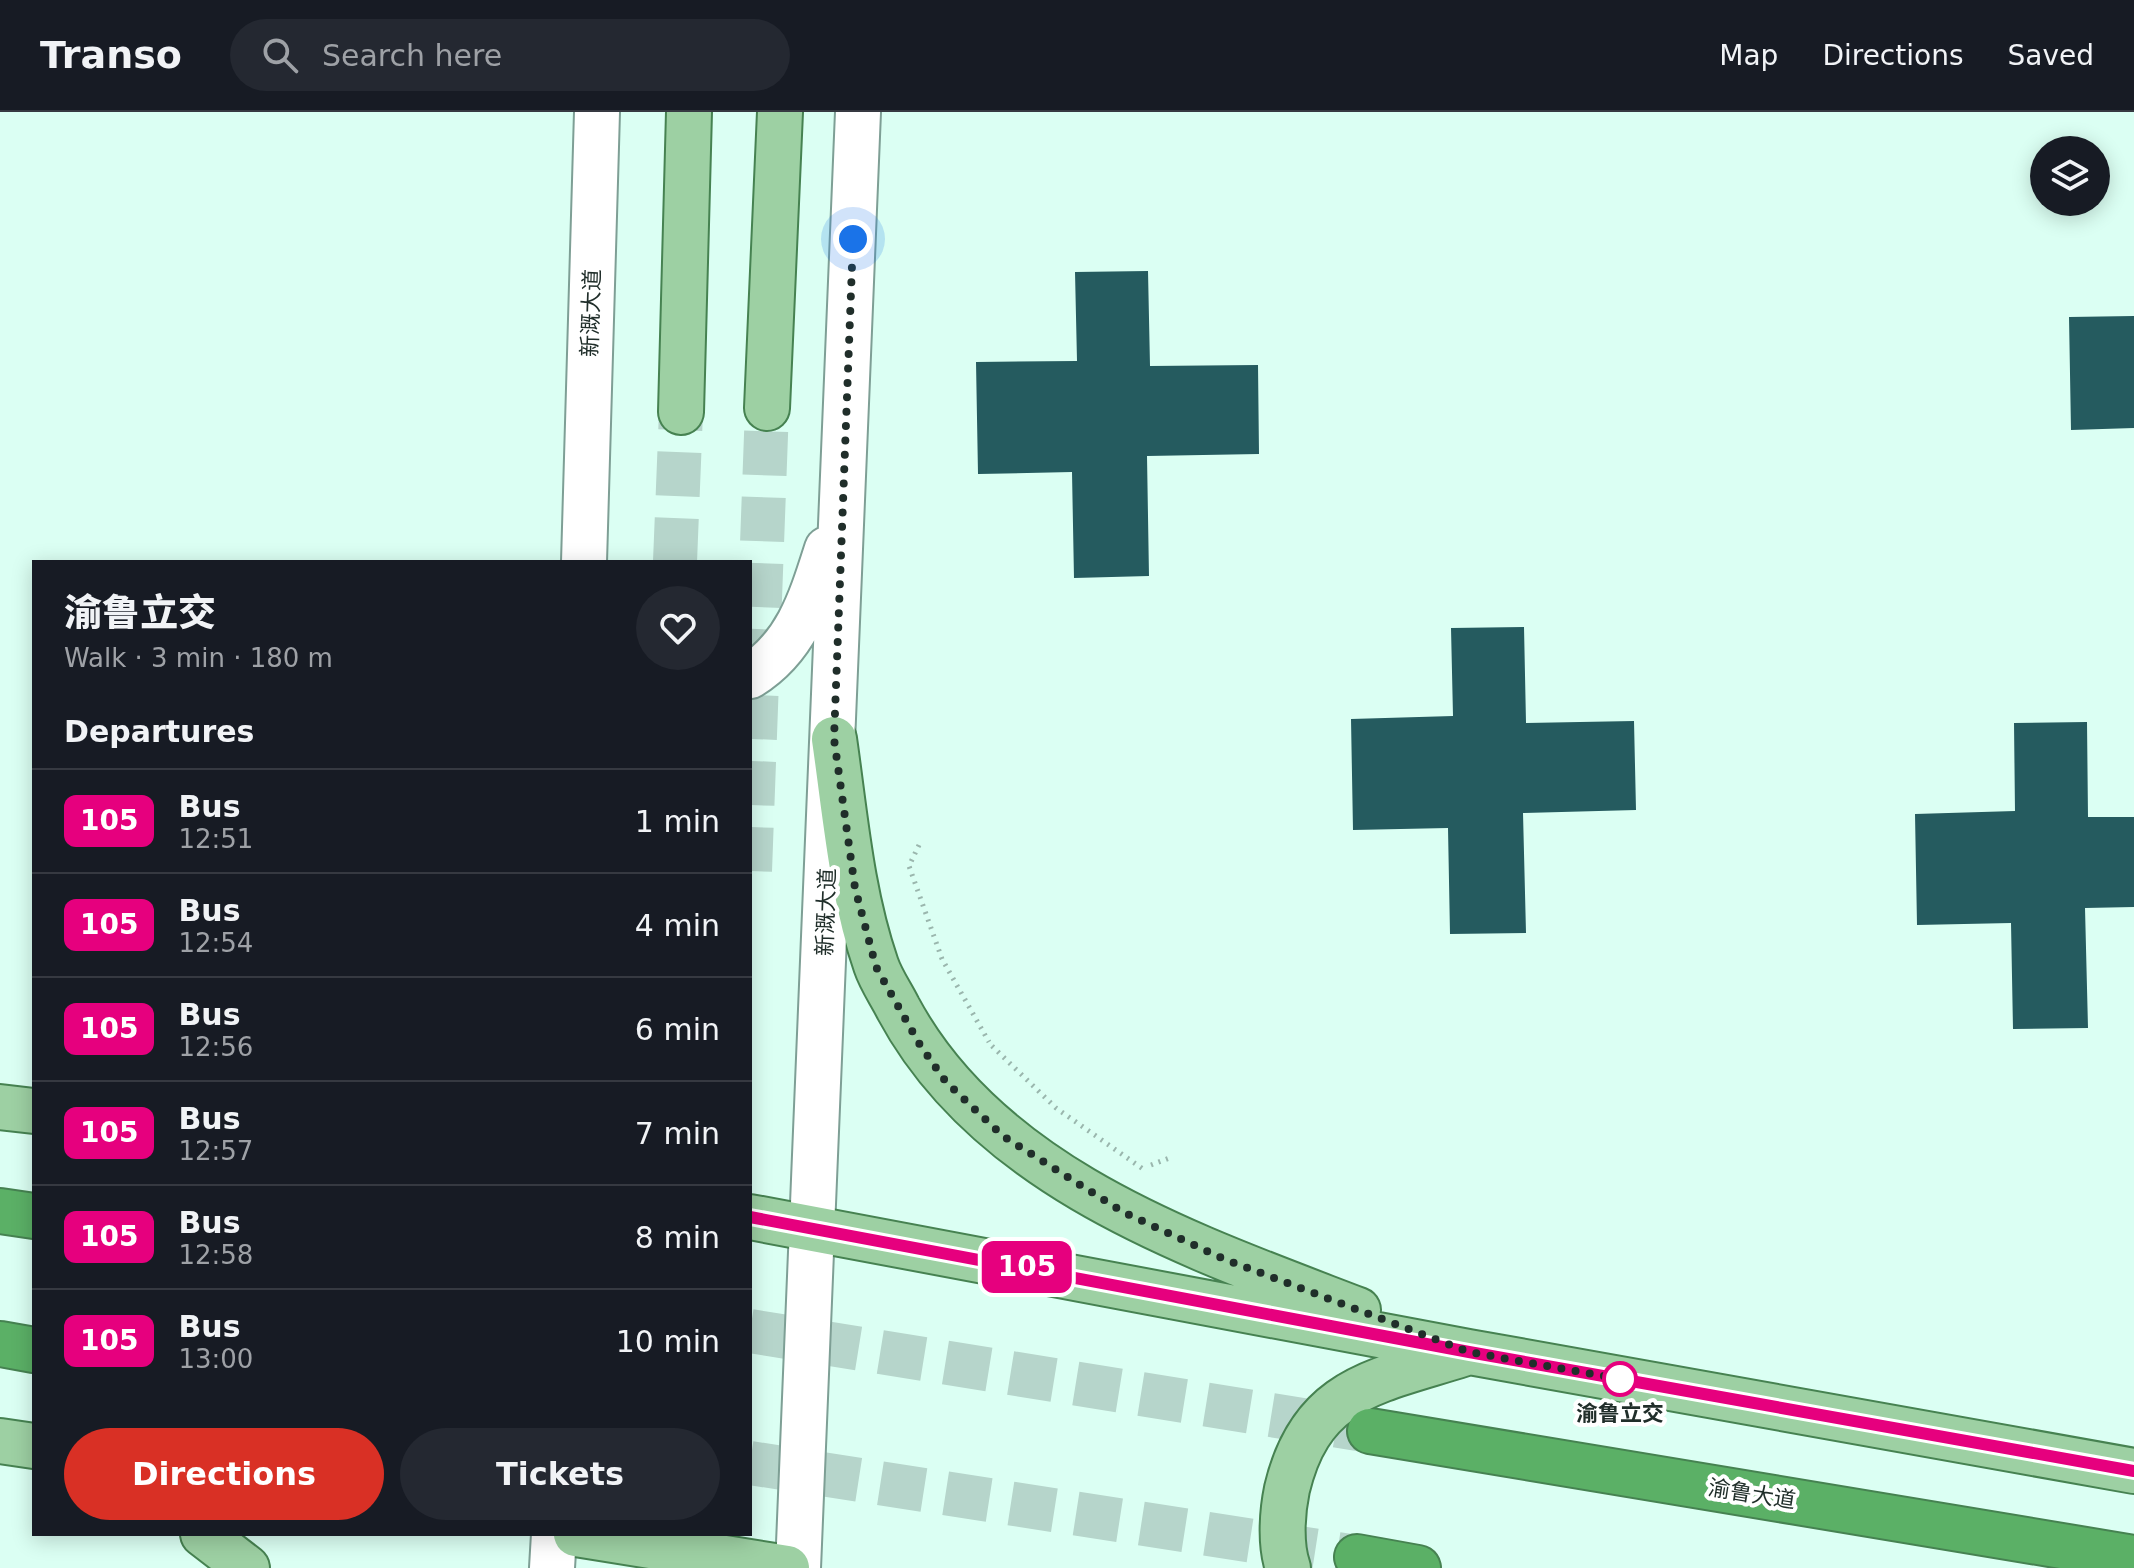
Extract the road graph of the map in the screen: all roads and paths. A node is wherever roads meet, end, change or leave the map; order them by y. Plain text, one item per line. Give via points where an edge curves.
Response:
1 (597, 112) edge
2 (689, 112) edge
3 (780, 112) edge
4 (858, 112) edge
5 (767, 408) tunnel mouth
6 (681, 412) tunnel mouth
7 (845, 494) junction
8 (586, 495) junction
9 (584, 560) edge
10 (602, 560) edge
11 (752, 675) edge
12 (834, 739) junction
13 (919, 845) dead end
14 (0, 1107) edge
15 (32, 1111) edge
16 (1172, 1157) dead end
17 (0, 1211) edge
18 (32, 1216) edge
19 (752, 1217) edge
20 (812, 1226) junction
21 (0, 1344) edge
22 (32, 1350) edge
23 (1469, 1352) junction
24 (1370, 1431) tunnel mouth
25 (0, 1441) edge
26 (32, 1446) edge
27 (2134, 1471) edge
28 (206, 1536) edge
29 (554, 1536) edge
30 (588, 1536) edge
31 (1357, 1557) tunnel mouth
32 (2134, 1558) edge
33 (247, 1568) edge
34 (552, 1568) edge
35 (787, 1568) edge
36 (798, 1568) edge
37 (1288, 1568) edge
38 (1418, 1568) edge

1 - 8 street, 新溉大道
2 - 6 main road
3 - 5 main road
4 - 7 street, 新溉大道
7 - 11 street via 807,614 773,662
7 - 12 street, 新溉大道
8 - 9 street, 新溉大道
8 - 10 street
12 - 20 street, 新溉大道
12 - 23 main road via 855,888 876,967 946,1082 1003,1136 1123,1212 1224,1259
13 - 16 path, bridge via 909,866 942,959 992,1046 1056,1108 1143,1169
14 - 15 main road
17 - 18 highway
19 - 20 main road
20 - 23 main road
20 - 36 street, 新溉大道
21 - 22 highway
23 - 27 main road
23 - 37 main road via 1363,1385 1325,1411 1296,1455 1289,1482 1283,1508
24 - 32 highway, 渝鲁大道
25 - 26 main road
28 - 33 main road
29 - 34 street
30 - 35 main road
31 - 38 highway

